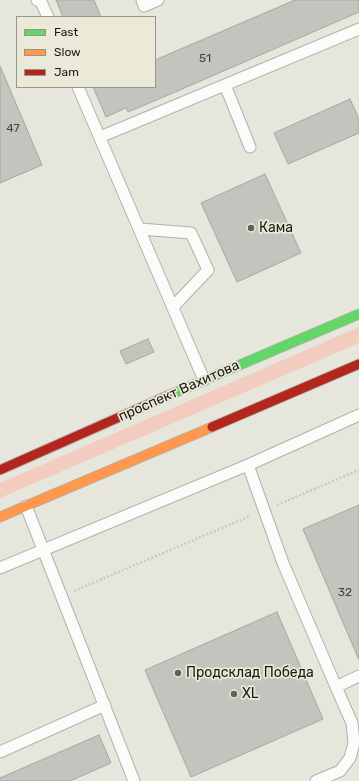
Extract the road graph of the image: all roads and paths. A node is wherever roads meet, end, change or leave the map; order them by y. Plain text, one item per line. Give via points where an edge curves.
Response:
1 (142, 0) edge
2 (158, 0) edge
3 (39, 1) edge
4 (47, 16) edge
5 (359, 29) edge
6 (225, 85) junction
7 (78, 88) edge
8 (100, 137) junction
9 (250, 147) dead end
10 (140, 229) junction
11 (173, 308) junction
12 (359, 314) edge
13 (359, 364) edge
14 (204, 380) junction
15 (359, 415) edge
16 (248, 465) junction
17 (0, 470) edge
18 (359, 470) edge
19 (26, 506) junction
20 (264, 510) junction
21 (0, 517) edge
22 (43, 549) junction
23 (0, 568) edge
24 (61, 596) junction
25 (359, 676) edge
26 (336, 686) junction
27 (104, 705) junction
28 (0, 752) edge
29 (134, 781) edge
30 (316, 781) edge

1 - 2 lane via 144,6
3 - 4 lane
5 - 6 lane
6 - 8 lane
6 - 9 lane
7 - 8 lane
8 - 10 lane
10 - 11 lane
10 - 11 lane via 191,233 208,270
11 - 14 lane
12 - 14 main road, проспект Вахитова
13 - 19 main road
14 - 17 main road, проспект Вахитова
15 - 16 lane
16 - 20 lane
16 - 22 lane
18 - 20 path
19 - 21 main road
19 - 22 lane
20 - 24 path
20 - 26 lane via 283,563
22 - 23 lane
22 - 24 lane
24 - 27 lane
25 - 26 lane
26 - 30 lane via 352,723 354,744 350,758 340,771
27 - 28 lane
27 - 29 lane

